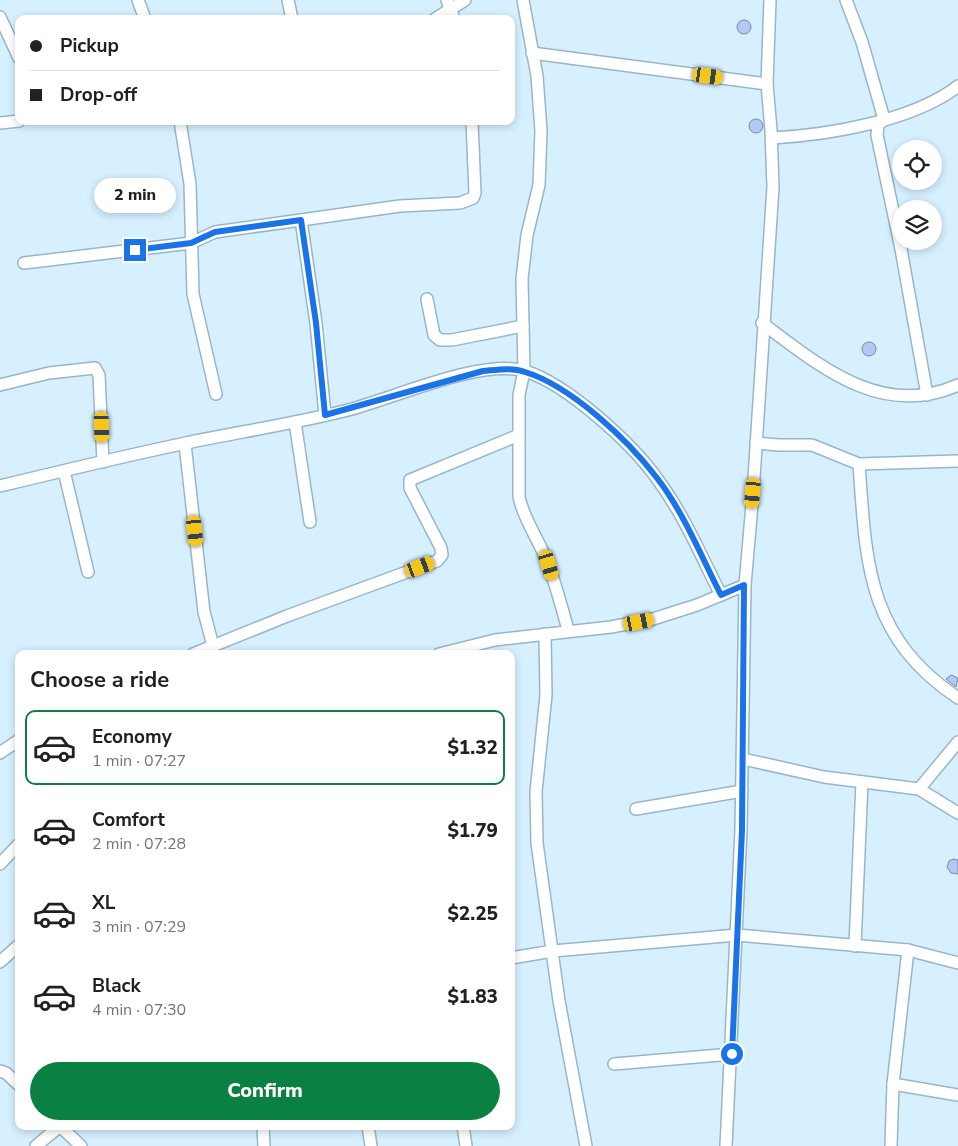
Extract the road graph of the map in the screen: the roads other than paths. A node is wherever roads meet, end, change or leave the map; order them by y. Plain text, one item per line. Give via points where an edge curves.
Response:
1 (138, 0) edge
2 (288, 0) edge
3 (465, 0) edge
4 (523, 0) edge
5 (770, 0) edge
6 (846, 0) edge
7 (451, 9) edge
8 (144, 15) edge
9 (291, 15) edge
10 (0, 17) edge
11 (15, 49) edge
12 (532, 53) junction
13 (767, 84) junction
14 (958, 86) edge
15 (884, 119) junction
16 (15, 121) edge
17 (0, 123) edge
18 (181, 125) edge
19 (472, 125) edge
20 (772, 138) junction
21 (301, 220) junction
22 (191, 243) junction
23 (24, 263) dead end
24 (427, 299) dead end
25 (762, 323) junction
26 (523, 326) junction
27 (524, 371) junction
28 (958, 384) edge
29 (0, 385) edge
30 (216, 394) dead end
31 (927, 395) junction
32 (325, 415) junction
33 (295, 422) junction
34 (519, 435) junction
35 (756, 443) junction
36 (185, 444) junction
37 (958, 461) edge
38 (103, 462) junction
39 (859, 464) junction
40 (64, 471) junction
41 (0, 486) edge
42 (310, 522) dead end
43 (88, 572) dead end
44 (744, 585) junction
45 (721, 595) junction
46 (568, 630) junction
47 (545, 634) junction
48 (212, 646) junction
49 (478, 649) edge
50 (202, 650) edge
51 (958, 698) edge
52 (958, 742) edge
53 (15, 743) edge
54 (0, 753) edge
55 (743, 759) junction
56 (862, 782) junction
57 (919, 789) junction
58 (742, 791) junction
59 (636, 809) dead end
60 (958, 813) edge
61 (15, 848) edge
62 (0, 864) edge
63 (737, 935) junction
64 (855, 946) junction
65 (15, 948) edge
66 (908, 950) junction
67 (553, 952) junction
68 (515, 957) edge
69 (0, 962) edge
70 (958, 963) edge
71 (732, 1054) junction
72 (614, 1064) dead end
73 (0, 1071) edge
74 (15, 1081) edge
75 (892, 1084) junction
76 (958, 1095) edge
77 (55, 1130) edge
78 (64, 1130) edge
79 (263, 1130) edge
80 (369, 1130) edge
81 (464, 1130) edge
82 (36, 1146) edge
83 (81, 1146) edge
84 (264, 1146) edge
85 (371, 1146) edge
86 (466, 1146) edge
87 (586, 1146) edge
88 (726, 1146) edge
89 (891, 1146) edge

1 - 8 street
2 - 9 street
3 - 7 street
4 - 12 street
5 - 13 street
6 - 15 street
10 - 11 street
12 - 13 street
12 - 26 street via 542,132 539,185 527,235 522,279
13 - 20 street
14 - 15 street via 922,106
15 - 20 street via 807,136
15 - 31 street via 878,125 877,135
16 - 17 street
18 - 22 street via 190,184
19 - 21 street via 475,193 470,200 357,210
20 - 25 street via 773,187
21 - 22 street via 215,232
21 - 32 street
22 - 23 street
22 - 30 street via 193,294
24 - 26 street via 434,335 440,340
25 - 31 street via 800,352 866,390 901,396
25 - 35 street
26 - 27 street
27 - 32 street via 483,371
27 - 34 street via 519,395
27 - 45 street via 571,395 603,421 657,478 679,512
28 - 31 street
29 - 38 street via 49,373 95,368 100,375
32 - 33 street
33 - 36 street
33 - 42 street
34 - 46 street via 522,510 549,565
34 - 48 street via 410,480 410,488 441,548 442,555 437,561
35 - 39 street via 812,445
35 - 44 street
36 - 38 street
36 - 48 street via 204,612
37 - 39 street
38 - 40 street
39 - 51 street via 870,570 882,613 913,662
40 - 41 street
40 - 43 street
44 - 45 street
44 - 55 street
45 - 46 street via 653,619 611,627
46 - 47 street
47 - 49 street
47 - 67 street via 546,695 536,792 537,843
48 - 50 street
52 - 57 street
53 - 54 street
55 - 56 street
55 - 58 street
56 - 57 street
56 - 64 street
57 - 60 street
58 - 59 street
58 - 63 street
61 - 62 street
63 - 64 street
63 - 67 street
63 - 71 street
64 - 66 street
65 - 69 street
66 - 70 street
66 - 75 street
67 - 68 street
67 - 87 street
71 - 72 street
71 - 88 street
73 - 74 street
75 - 76 street
75 - 89 street
77 - 82 street
78 - 83 street
79 - 84 street
80 - 85 street
81 - 86 street

